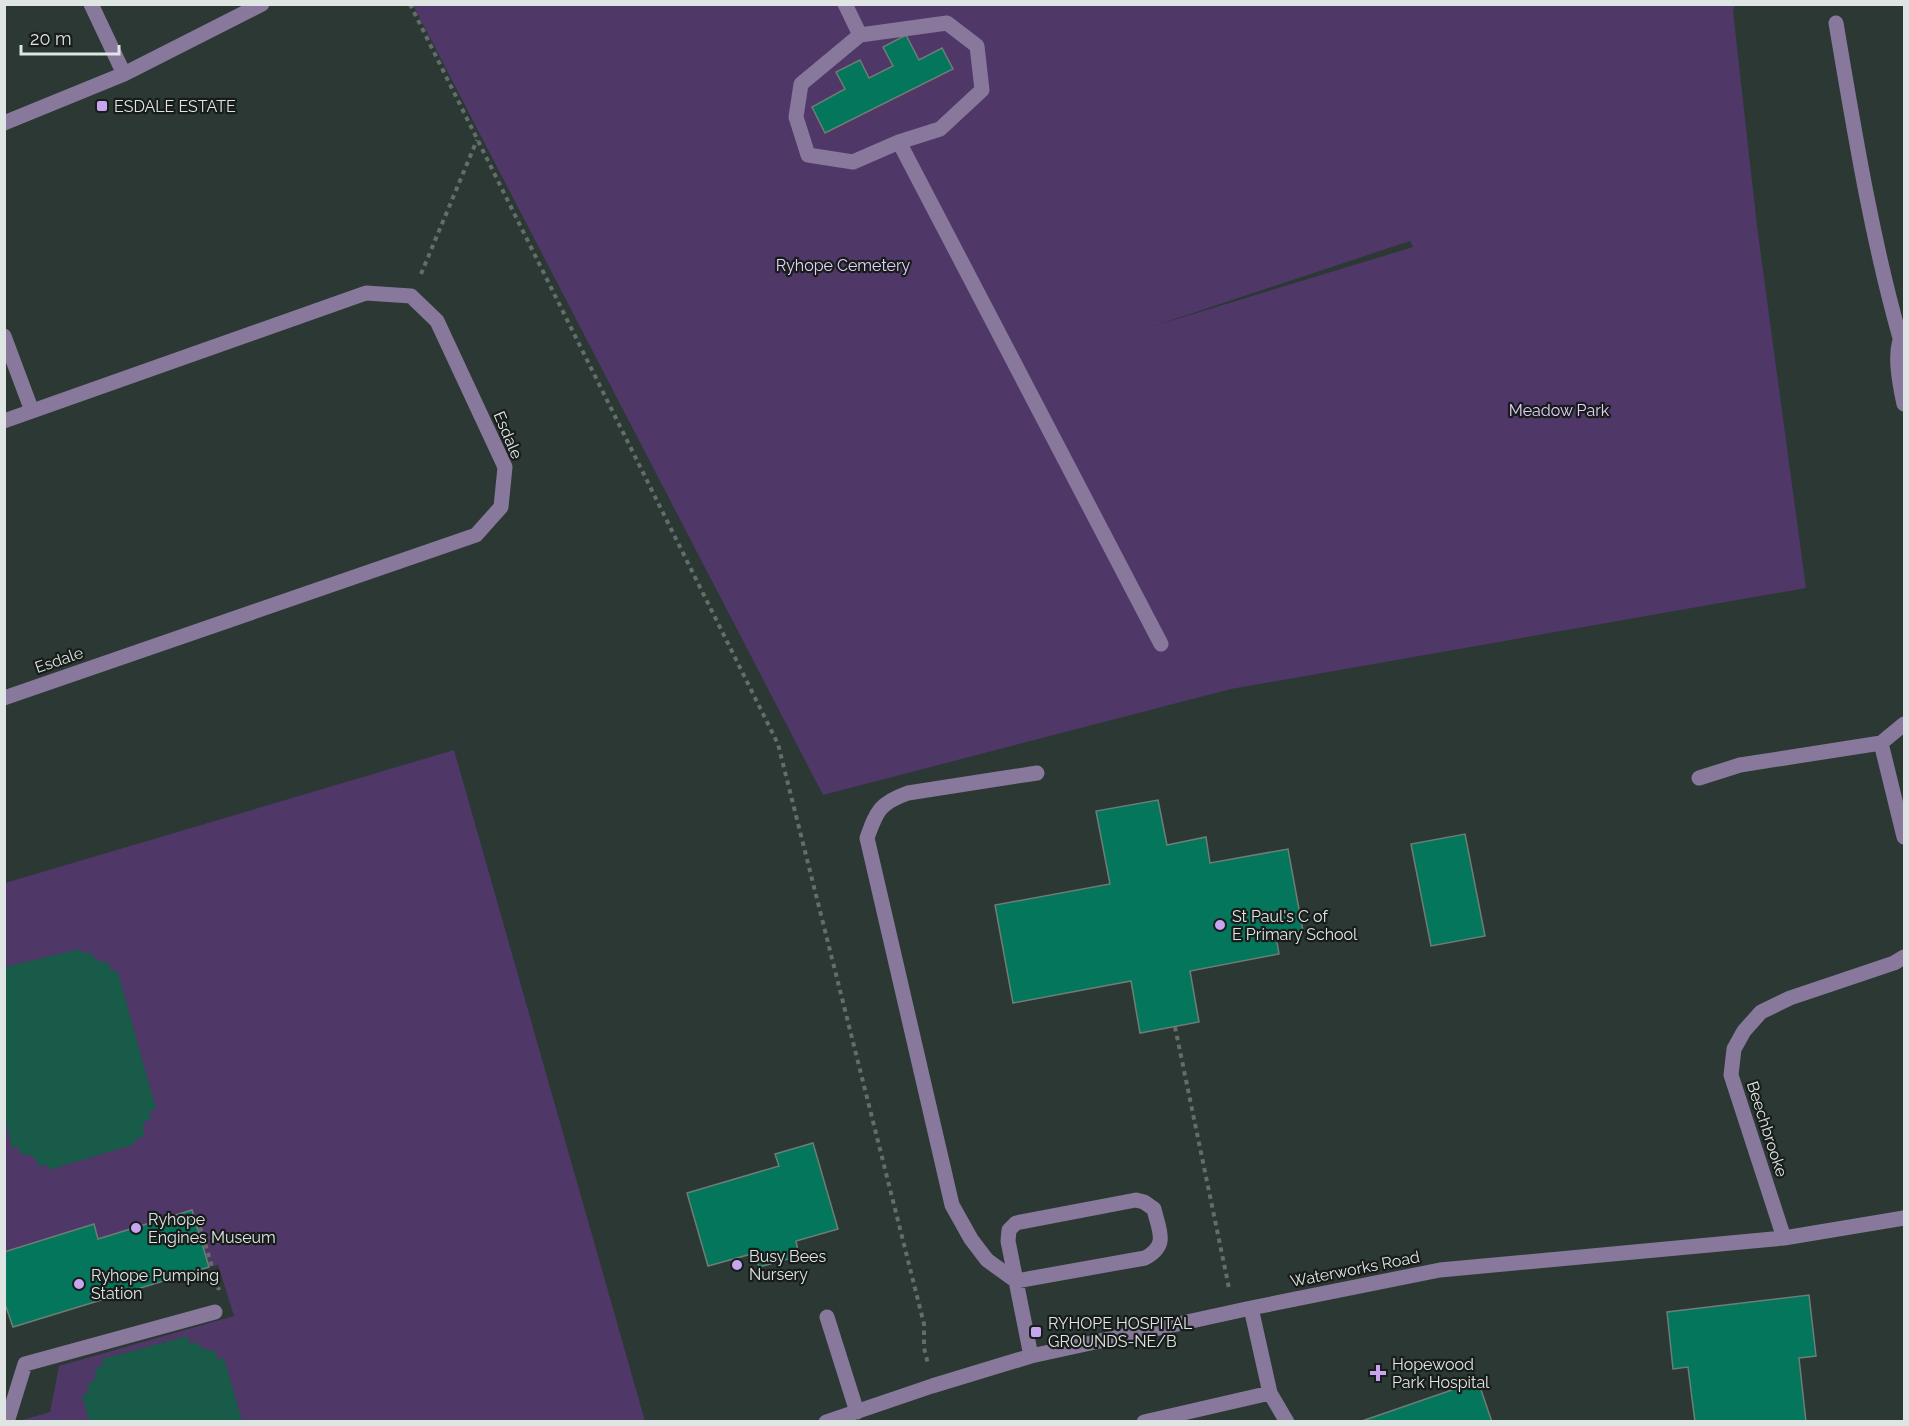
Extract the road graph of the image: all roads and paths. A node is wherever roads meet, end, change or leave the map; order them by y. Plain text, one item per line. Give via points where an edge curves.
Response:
1 (91, 4) edge
2 (262, 4) edge
3 (410, 4) edge
4 (845, 4) edge
5 (1836, 23) dead end
6 (860, 35) junction
7 (124, 74) junction
8 (4, 123) edge
9 (477, 140) junction
10 (899, 142) junction
11 (411, 296) junction
12 (4, 336) edge
13 (1902, 336) edge
14 (1905, 404) edge
15 (32, 411) junction
16 (4, 421) edge
17 (1161, 644) dead end
18 (4, 698) edge
19 (1905, 724) edge
20 (1881, 743) junction
21 (1037, 773) dead end
22 (1699, 778) dead end
23 (1905, 837) edge
24 (1905, 957) edge
25 (1175, 1027) dead end
26 (1905, 1218) edge
27 (200, 1227) dead end
28 (1784, 1238) junction
29 (1016, 1281) junction
30 (1251, 1308) junction
31 (215, 1312) joint
32 (1234, 1312) junction
33 (827, 1317) dead end
34 (1031, 1356) junction
35 (932, 1386) junction
36 (1270, 1393) junction
37 (857, 1412) junction
38 (7, 1422) edge
39 (826, 1422) edge
40 (1144, 1422) edge
41 (1287, 1422) edge

1 - 7 street
2 - 7 street
3 - 9 path
4 - 6 street
5 - 13 street via 1865,193 1888,296
6 - 10 street via 801,84 796,117 808,155 853,162
6 - 10 street via 947,23 977,46 982,90 940,129
7 - 8 street
9 - 11 path
9 - 35 path via 778,744 924,1324 924,1348
10 - 17 street
11 - 15 street via 366,294
11 - 18 street, Esdale via 437,321 505,467 501,507 476,535
12 - 15 street
13 - 14 street via 1897,357
15 - 16 street
19 - 20 street
20 - 22 street via 1740,765
20 - 23 street
21 - 29 street via 890,799 875,817 867,838 952,1205 987,1260
24 - 28 street, Beechbrooke via 1761,1012 1734,1049 1731,1075
25 - 32 path
26 - 28 street, Waterworks Road
27 - 31 path via 224,1309
28 - 30 street, Waterworks Road via 1440,1270
29 - 29 street via 1008,1241 1009,1230 1016,1223 1136,1200 1154,1209 1160,1247 1145,1258
29 - 34 street
30 - 32 street, Waterworks Road
30 - 36 street
31 - 38 street via 25,1364
32 - 34 street, Waterworks Road
33 - 37 street
34 - 35 street, Waterworks Road
35 - 37 street, Waterworks Road
36 - 40 street
36 - 41 street
37 - 39 street, Waterworks Road

